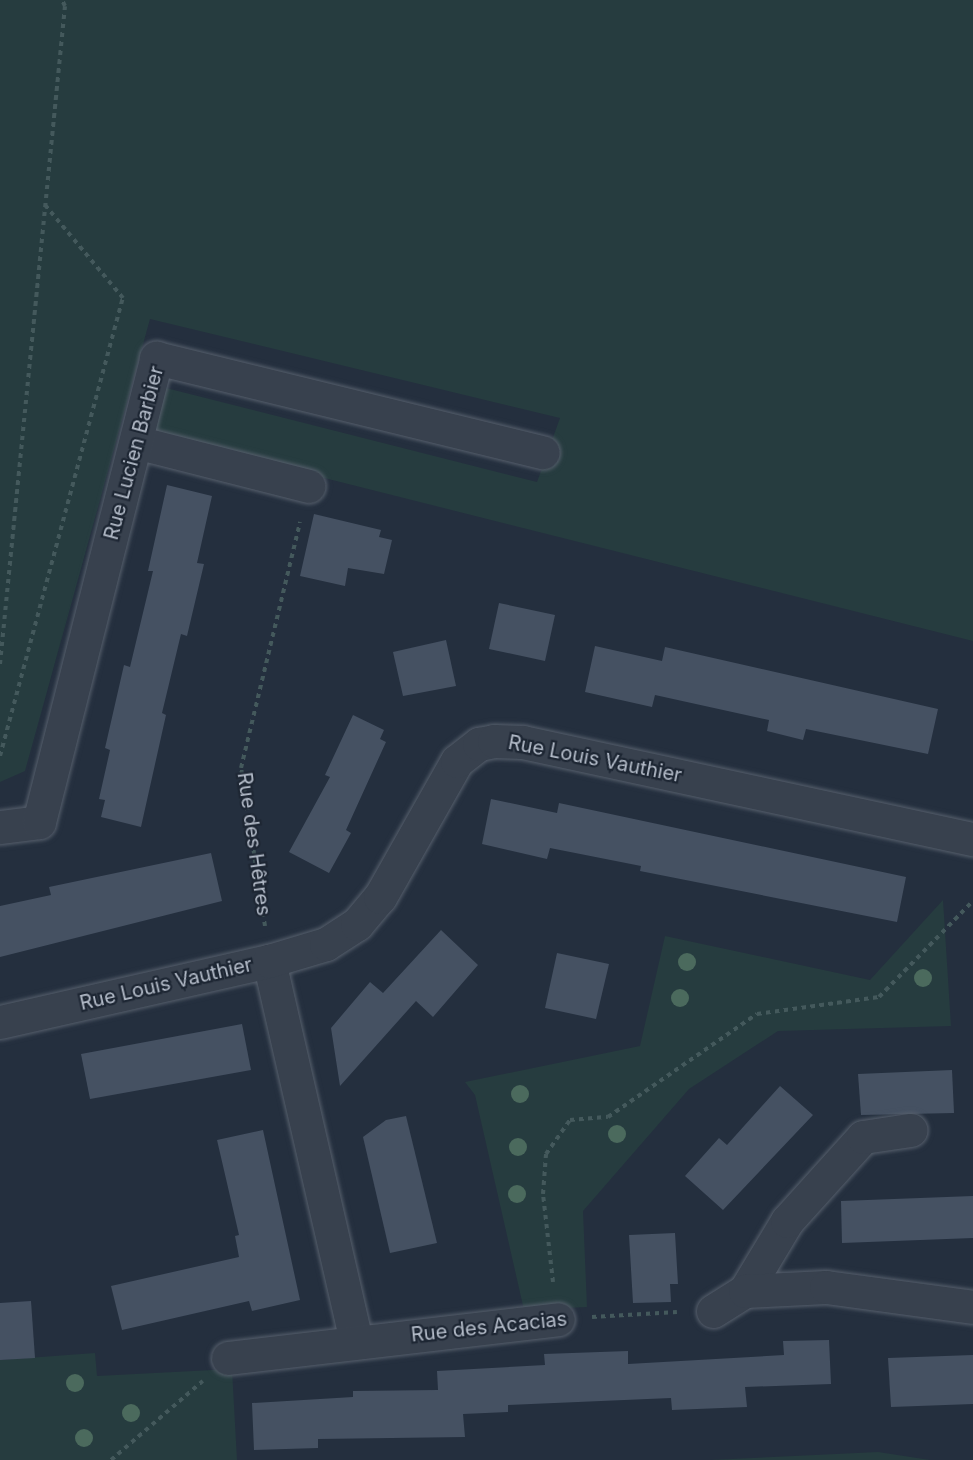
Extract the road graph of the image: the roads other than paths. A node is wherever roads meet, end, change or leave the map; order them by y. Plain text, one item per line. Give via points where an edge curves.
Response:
1 (136, 442) junction
2 (543, 452) dead end
3 (308, 486) road end
4 (0, 827) edge
5 (973, 839) edge
6 (269, 961) junction
7 (0, 1022) edge
8 (910, 1130) dead end
9 (745, 1291) junction
10 (973, 1307) edge
11 (713, 1311) road end
12 (558, 1318) road end
13 (356, 1342) junction
14 (228, 1358) road end

1 - 2 street, Rue Lucien Barbier via 156,358
1 - 3 street
1 - 4 street, Rue Lucien Barbier via 39,822
5 - 6 street, Rue Louis Vauthier via 523,742 494,741 467,751 446,775 389,885 357,924 319,947
6 - 7 street, Rue Louis Vauthier
6 - 13 street
8 - 9 street via 863,1137 787,1221
9 - 10 street via 849,1287
9 - 11 street
12 - 13 street, Rue des Acacias
13 - 14 street, Rue des Acacias

